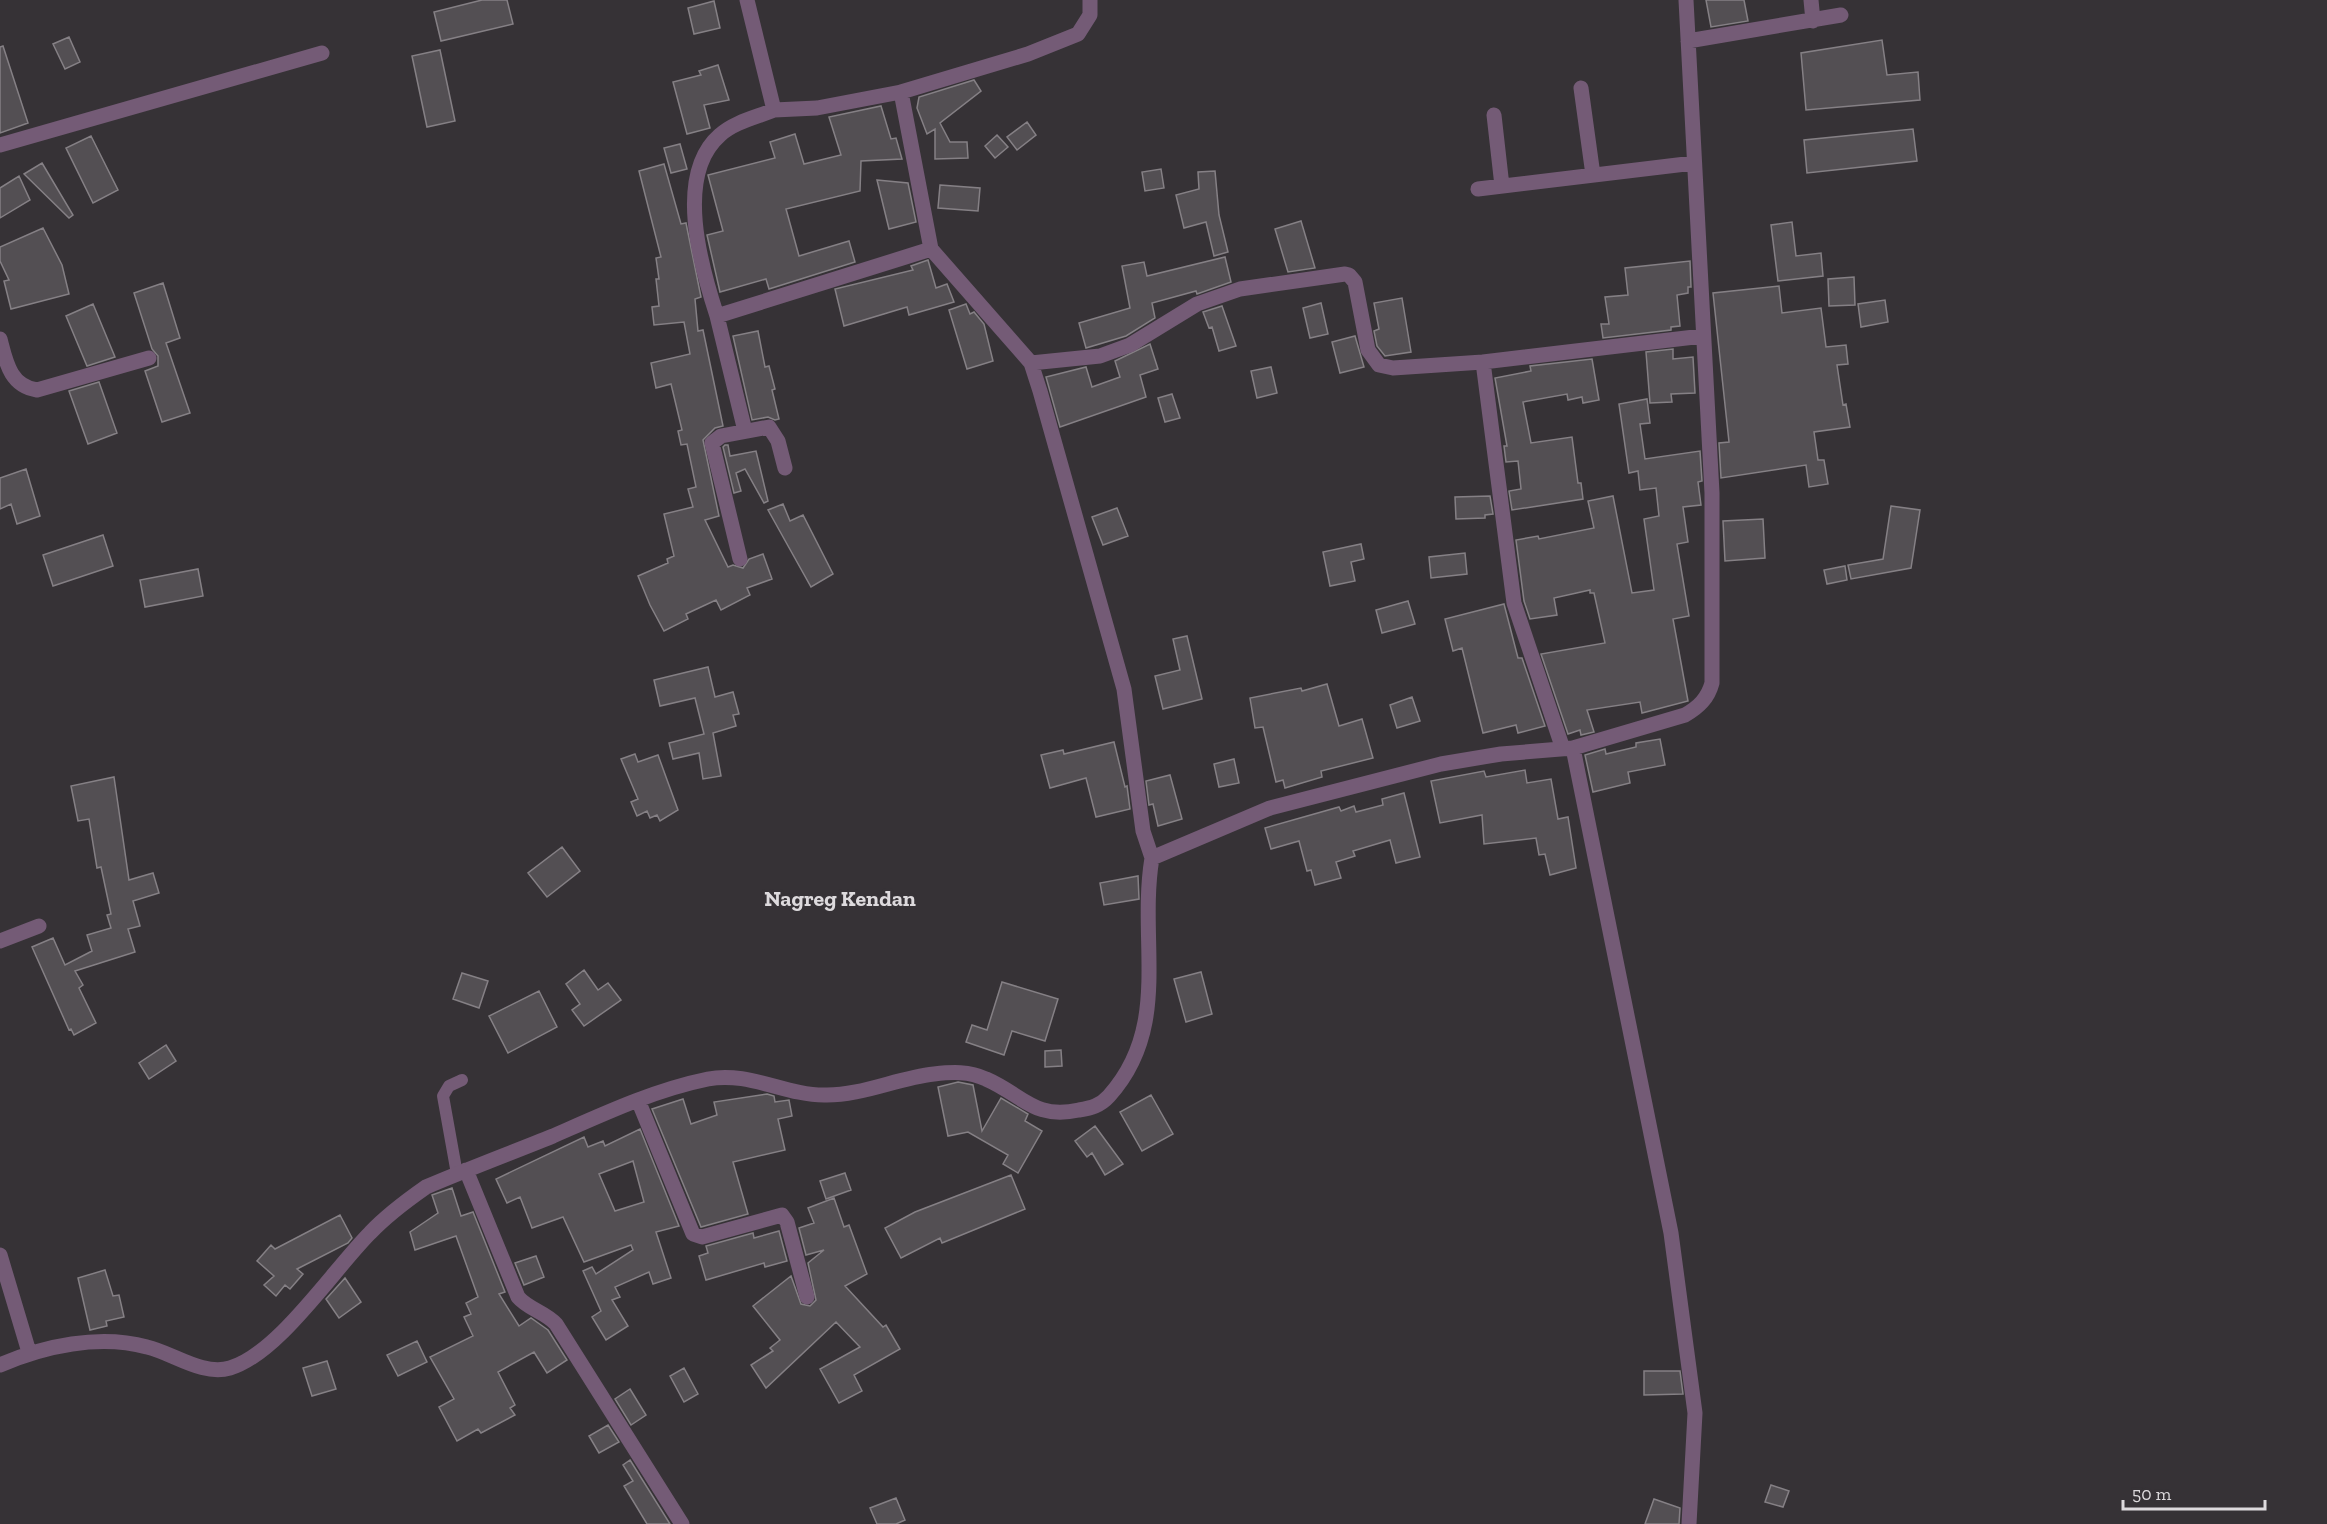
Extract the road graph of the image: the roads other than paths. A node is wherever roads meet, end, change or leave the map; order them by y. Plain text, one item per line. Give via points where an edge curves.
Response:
1 (747, 0) edge
2 (1090, 0) edge
3 (1686, 0) edge
4 (1811, 0) edge
5 (1841, 15) dead end
6 (1813, 21) junction
7 (1688, 41) junction
8 (322, 52) dead end
9 (1581, 88) dead end
10 (901, 92) junction
11 (774, 110) junction
12 (1494, 115) dead end
13 (0, 145) edge
14 (1694, 163) junction
15 (1593, 175) junction
16 (1502, 186) junction
17 (1478, 189) dead end
18 (931, 249) junction
19 (717, 316) junction
20 (1703, 336) junction
21 (0, 339) edge
22 (149, 358) dead end
23 (1483, 362) junction
24 (1031, 363) junction
25 (745, 431) junction
26 (785, 468) dead end
27 (740, 559) dead end
28 (1568, 749) junction
29 (1152, 858) junction
30 (39, 926) dead end
31 (0, 941) edge
32 (462, 1080) dead end
33 (638, 1100) junction
34 (462, 1172) junction
35 (0, 1254) edge
36 (807, 1297) dead end
37 (29, 1352) junction
38 (0, 1365) edge
39 (682, 1524) edge
40 (1689, 1524) edge

1 - 11 street
2 - 10 street via 1090,15 1078,34 1028,54
3 - 7 street
4 - 6 street
5 - 6 street
6 - 7 street
7 - 14 street
8 - 13 street
9 - 15 street
10 - 11 street via 817,108
10 - 18 street
11 - 19 street via 720,134 705,153 695,190 696,231
12 - 16 street
14 - 15 street
14 - 20 street
15 - 16 street
16 - 17 street
18 - 19 street
18 - 24 street
19 - 25 street
20 - 23 street
20 - 28 street via 1712,493 1713,675 1709,694 1685,715
21 - 22 street via 14,379 24,388 38,390
23 - 24 street via 1393,368 1378,365 1368,350 1354,282 1345,274 1240,289 1197,304 1130,345 1100,356
23 - 28 street via 1514,603
24 - 29 street via 1124,689 1143,831
25 - 26 street via 771,429
25 - 27 street via 715,438 711,449
28 - 29 street via 1441,764 1270,808
28 - 40 street via 1671,1233 1695,1413
29 - 33 street via 1148,882 1149,1011 1139,1050 1108,1097 1096,1107 1056,1114 1041,1112 984,1077 957,1071 824,1095 746,1080 710,1078
30 - 31 street
32 - 34 lane via 449,1086 443,1096
33 - 34 street
33 - 36 street via 693,1234 702,1237 782,1215
34 - 37 street via 426,1187 400,1205 371,1231 286,1328 260,1352 231,1368 217,1370 146,1346 104,1342
34 - 39 street via 518,1297 556,1324
35 - 37 street
37 - 38 street

